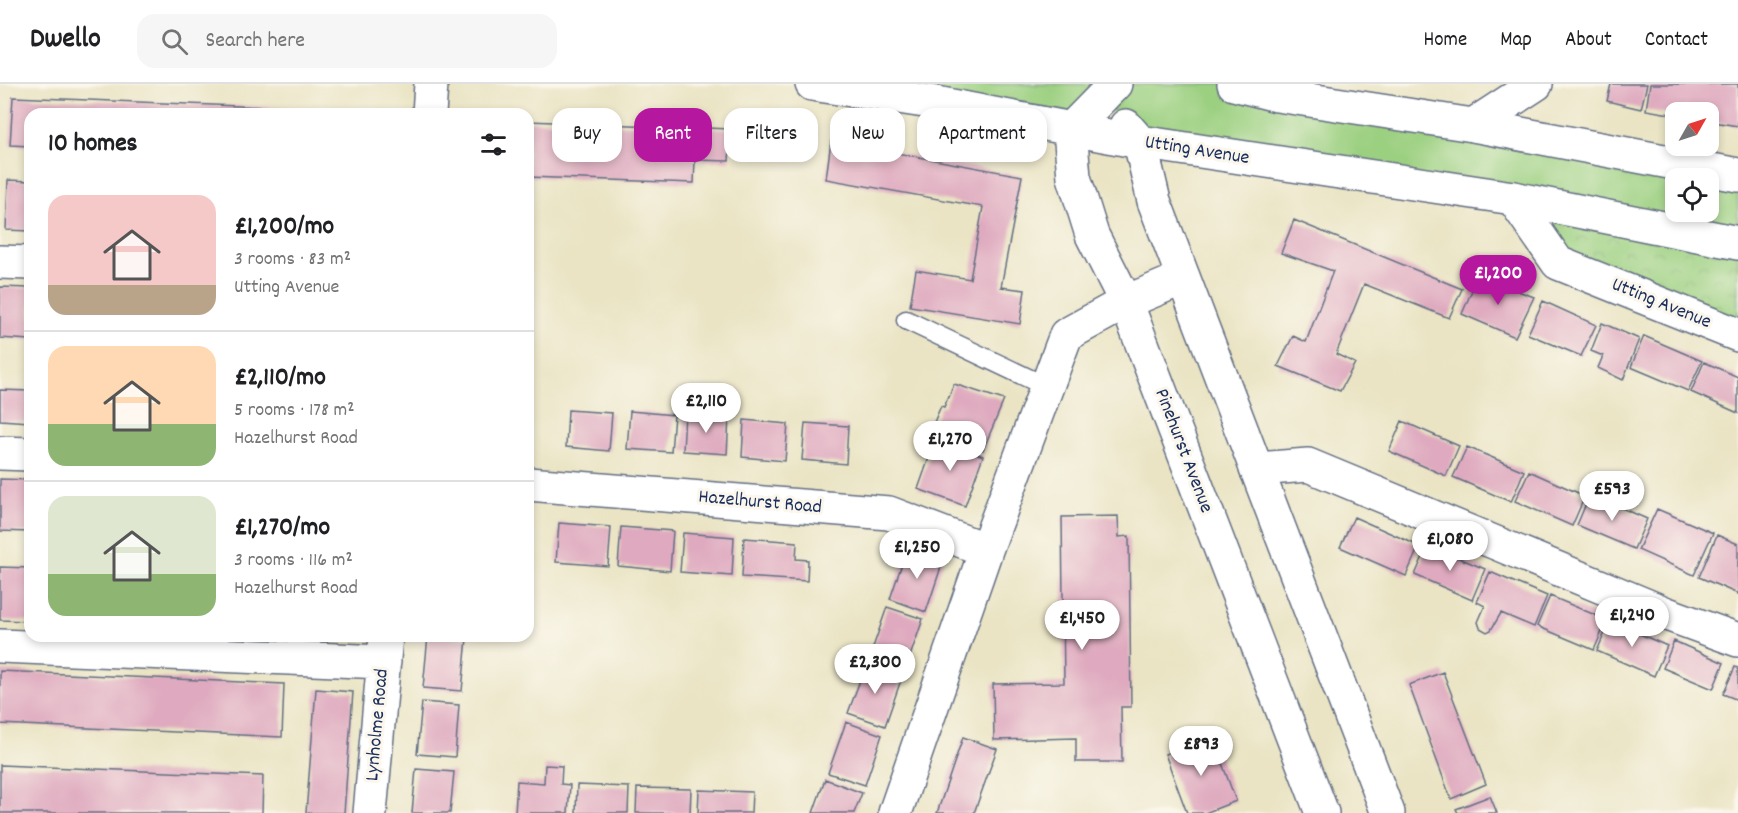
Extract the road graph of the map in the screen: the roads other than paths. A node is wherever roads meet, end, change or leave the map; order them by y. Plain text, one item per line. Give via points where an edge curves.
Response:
1 (431, 84) edge
2 (812, 84) edge
3 (1234, 84) edge
4 (1536, 84) edge
5 (1102, 88) edge
6 (429, 108) edge
7 (1473, 125) junction
8 (1070, 130) junction
9 (1140, 142) junction
10 (1738, 175) edge
11 (1513, 198) junction
12 (1738, 243) edge
13 (0, 262) edge
14 (24, 263) edge
15 (1183, 278) junction
16 (1126, 302) junction
17 (906, 320) dead end
18 (1738, 335) edge
19 (1047, 387) junction
20 (0, 453) edge
21 (24, 454) edge
22 (1256, 469) junction
23 (534, 484) edge
24 (986, 550) junction
25 (1738, 640) edge
26 (0, 646) edge
27 (385, 649) edge
28 (370, 813) edge
29 (895, 813) edge
30 (1322, 813) edge
31 (1388, 813) edge

1 - 6 street
2 - 8 street, Utting Avenue via 931,102
3 - 7 street
4 - 7 street
5 - 8 street
5 - 9 street
7 - 10 street
8 - 9 street, Utting Avenue
8 - 16 street, Pinehurst Avenue via 1074,177 1092,235
9 - 11 street, Utting Avenue
9 - 15 street via 1154,201
11 - 12 street, Utting Avenue
11 - 18 street, Utting Avenue via 1558,263
13 - 14 street
15 - 16 street
15 - 22 street
16 - 19 street via 1066,335
16 - 30 street, Pinehurst Avenue
17 - 19 lane
19 - 24 street
20 - 21 street
22 - 25 street via 1308,465
22 - 31 street
23 - 24 street, Hazelhurst Road via 889,513
24 - 29 street
26 - 27 street
27 - 28 street, Lynholme Road

